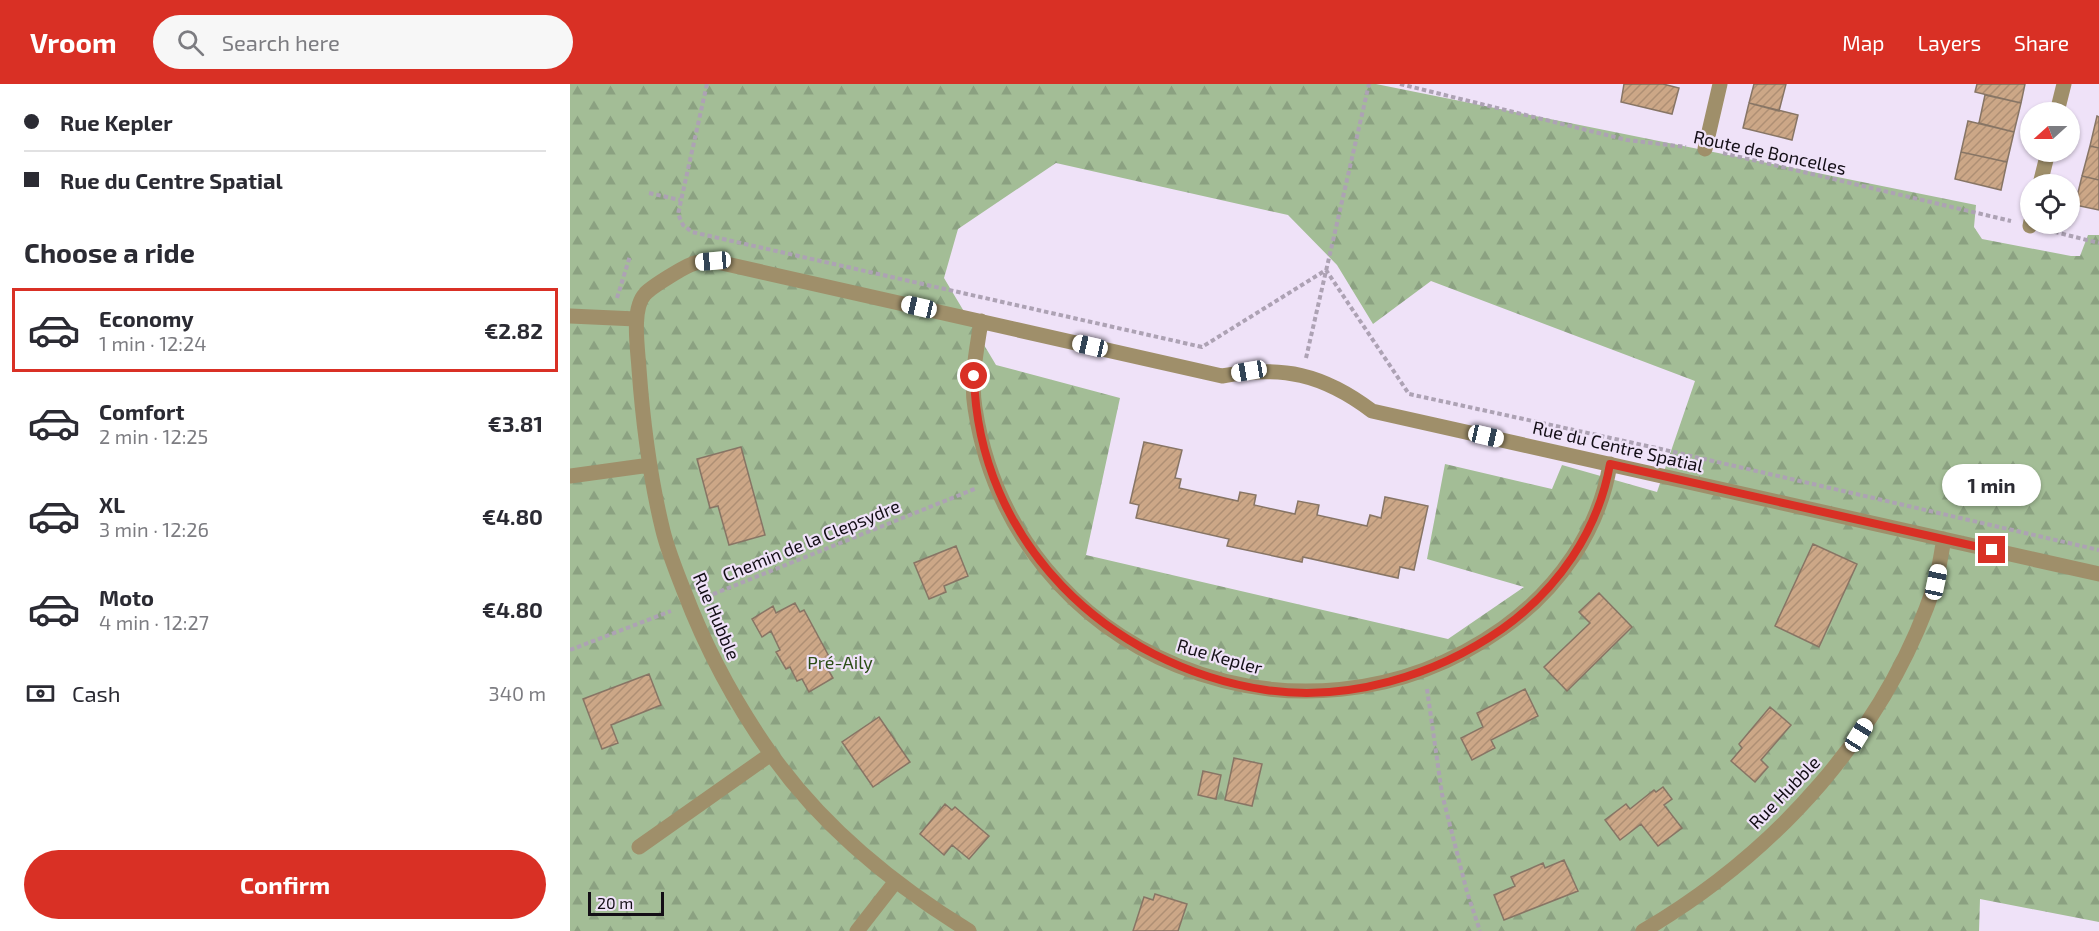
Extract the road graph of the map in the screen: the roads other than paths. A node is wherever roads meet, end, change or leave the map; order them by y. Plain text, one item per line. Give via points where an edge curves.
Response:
1 (1720, 84) edge
2 (2064, 84) edge
3 (2060, 102) edge
4 (1705, 148) road end
5 (713, 261) joint
6 (570, 316) edge
7 (636, 319) junction
8 (981, 321) junction
9 (1610, 464) junction
10 (650, 465) junction
11 (570, 476) edge
12 (1944, 539) junction
13 (2099, 574) edge
14 (771, 754) junction
15 (639, 847) dead end
16 (896, 881) junction
17 (857, 931) edge
18 (969, 931) edge
19 (1643, 931) edge

1 - 4 street
2 - 3 street
5 - 7 street, Rue Hubble via 695,263 644,295
5 - 8 street, Rue du Centre Spatial
6 - 7 street
7 - 10 street, Rue Hubble
8 - 9 street, Rue du Centre Spatial via 1222,376 1249,371 1302,375 1332,385 1372,411
8 - 9 street, Rue Kepler via 974,376 975,407 994,481 1022,536 1066,591 1116,632 1167,662 1236,684 1268,690 1335,692 1425,671 1482,643 1540,597 1567,566 1590,530
9 - 12 street, Rue du Centre Spatial
10 - 11 street
10 - 14 street, Rue Hubble via 664,533 706,645
12 - 13 street, Rue du Centre Spatial
12 - 19 street, Rue Hubble via 1936,582 1916,635 1890,685 1828,777 1739,865
14 - 15 street
14 - 16 street, Rue Hubble via 831,825
16 - 17 street
16 - 18 street, Rue Hubble

